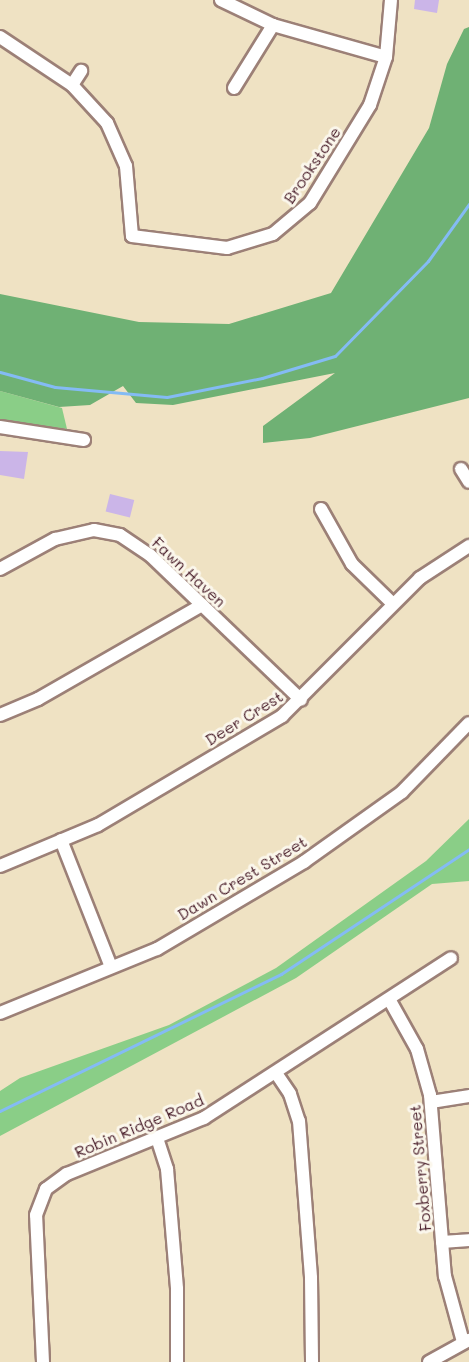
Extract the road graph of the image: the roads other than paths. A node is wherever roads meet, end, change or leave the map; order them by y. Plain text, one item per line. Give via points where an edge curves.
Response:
1 (221, 0) edge
2 (391, 0) edge
3 (273, 25) junction
4 (0, 37) edge
5 (386, 57) junction
6 (81, 71) dead end
7 (72, 85) junction
8 (234, 88) dead end
9 (0, 427) edge
10 (84, 440) dead end
11 (461, 469) dead end
12 (469, 482) edge
13 (321, 509) dead end
14 (469, 546) edge
15 (0, 569) edge
16 (393, 604) junction
17 (202, 605) junction
18 (301, 700) junction
19 (0, 715) edge
20 (469, 723) edge
21 (61, 840) junction
22 (0, 866) edge
23 (451, 958) dead end
24 (111, 968) junction
25 (389, 999) junction
26 (0, 1013) edge
27 (276, 1072) junction
28 (469, 1096) edge
29 (432, 1102) junction
30 (157, 1138) junction
31 (469, 1240) edge
32 (442, 1242) junction
33 (466, 1341) edge
34 (43, 1362) edge
35 (177, 1362) edge
36 (312, 1362) edge
37 (429, 1362) edge

1 - 3 street
2 - 5 street, Brookstone
3 - 5 street
3 - 8 street
4 - 7 street
5 - 7 street, Brookstone via 359,124 310,203 293,221 262,239 227,248 132,236 130,181 122,151 98,110
6 - 7 street
9 - 10 street
11 - 12 street
13 - 16 street via 352,564
14 - 16 street, Deer Crest via 436,566
15 - 17 street, Fawn Haven via 55,538 103,531 135,544
16 - 18 street, Deer Crest
17 - 18 street, Fawn Haven
17 - 19 street via 38,699
18 - 21 street, Deer Crest via 282,716 98,825
20 - 24 street, Dawn Crest Street via 402,792 323,848 157,949
21 - 22 street, Deer Crest
21 - 24 street
23 - 25 street, Robin Ridge Road
24 - 26 street, Dawn Crest Street
25 - 27 street, Robin Ridge Road
25 - 29 street, Foxberry Street via 417,1049
27 - 30 street, Robin Ridge Road via 204,1118
27 - 36 street via 290,1094 299,1121 311,1278
28 - 29 street
29 - 32 street, Foxberry Street
30 - 34 street, Robin Ridge Road via 67,1174 46,1189 39,1201 36,1215
30 - 35 street via 167,1169 177,1289
31 - 32 street
32 - 33 street, Foxberry Street via 449,1301
33 - 37 street

